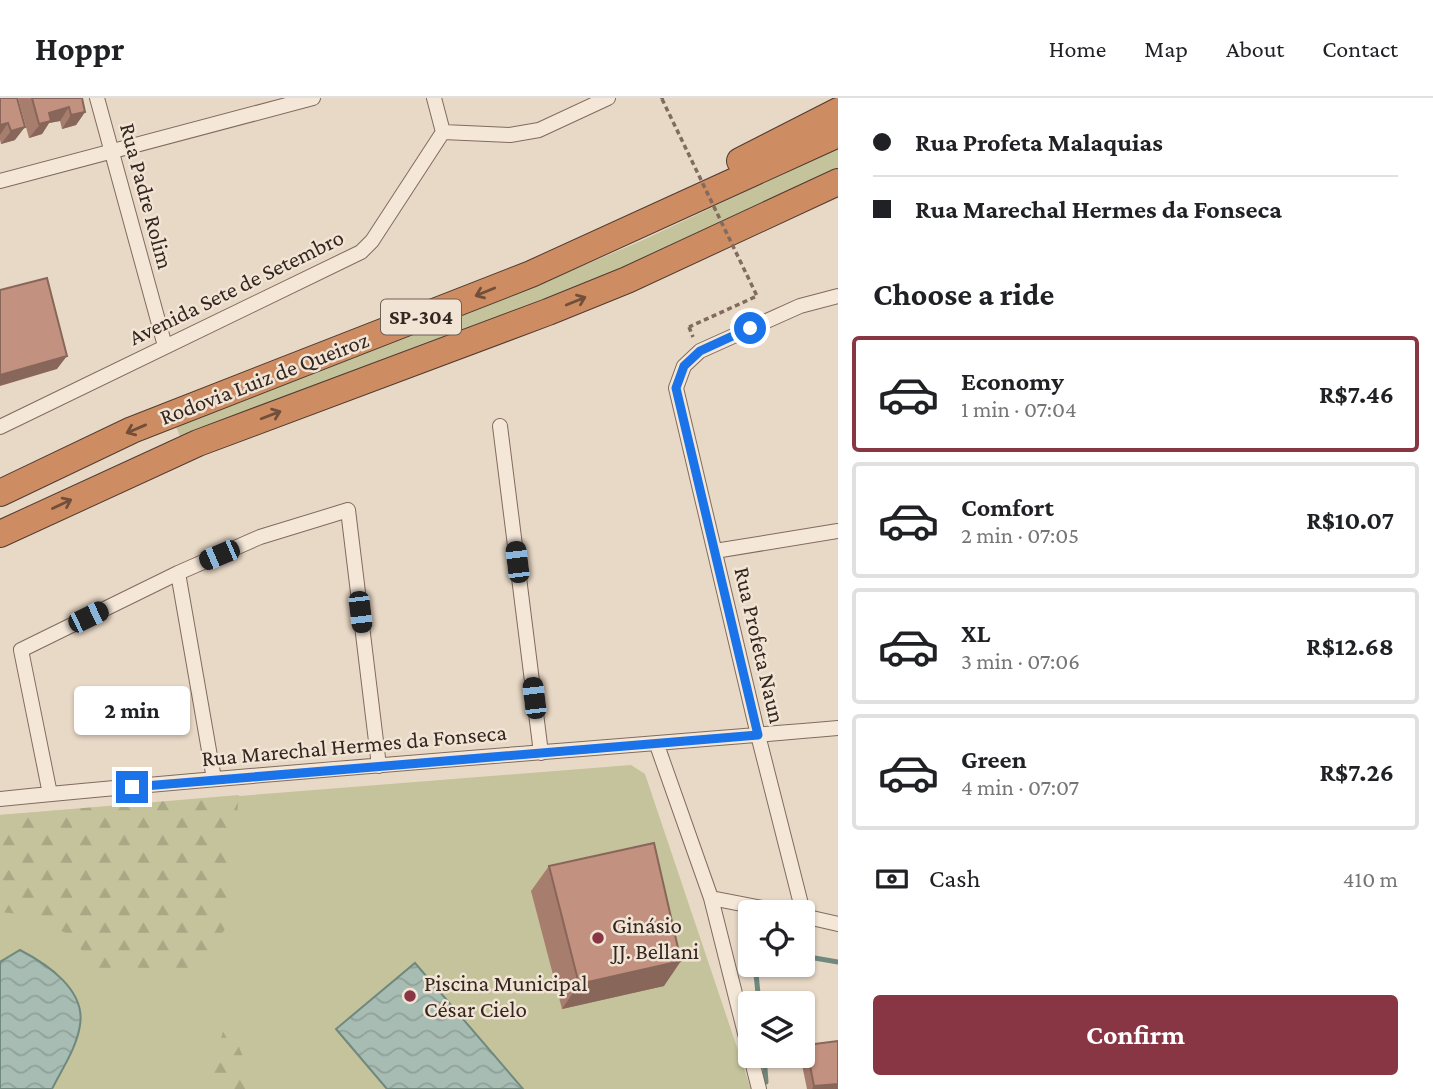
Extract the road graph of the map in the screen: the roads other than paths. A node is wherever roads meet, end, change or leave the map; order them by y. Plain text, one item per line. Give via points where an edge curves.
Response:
1 (97, 98) edge
2 (313, 98) edge
3 (434, 98) edge
4 (608, 98) edge
5 (838, 111) edge
6 (443, 132) junction
7 (838, 134) edge
8 (112, 152) junction
9 (0, 181) edge
10 (838, 182) edge
11 (838, 190) edge
12 (531, 274) junction
13 (627, 280) junction
14 (838, 296) edge
15 (165, 346) junction
16 (500, 426) dead end
17 (0, 428) edge
18 (0, 493) edge
19 (838, 531) edge
20 (0, 534) edge
21 (715, 551) junction
22 (178, 573) junction
23 (838, 728) edge
24 (758, 735) junction
25 (657, 745) junction
26 (541, 753) junction
27 (379, 766) junction
28 (214, 779) junction
29 (50, 794) junction
30 (0, 799) edge
31 (710, 898) junction
32 (799, 900) edge
33 (738, 903) edge
34 (815, 918) edge
35 (838, 924) edge
36 (759, 1089) edge

1 - 8 street, Rua Padre Rolim
2 - 8 street
3 - 6 street
4 - 6 street via 539,130 510,135
5 - 12 highway
6 - 15 street, Avenida Sete de Setembro via 361,252
7 - 12 highway, Rodovia Luiz de Queiroz / SP-304
8 - 9 street
8 - 15 street, Rua Padre Rolim
10 - 13 highway, Rodovia Luiz de Queiroz / SP-304
11 - 13 highway
12 -> 18 highway, Rodovia Luiz de Queiroz / SP-304 via 144,425
20 -> 13 highway, Rodovia Luiz de Queiroz / SP-304 via 198,443
14 - 21 street, Rua Profeta Naun via 800,306 700,351 684,366 676,388
15 - 17 street, Avenida Sete de Setembro
16 - 26 street
19 - 21 street
21 - 24 street, Rua Profeta Naun
22 - 27 street via 260,537 348,510
22 - 28 street
22 - 29 street via 21,650
23 - 24 street, Rua Marechal Hermes da Fonseca
24 - 25 street, Rua Marechal Hermes da Fonseca
24 - 32 street, Rua Profeta Naun
25 - 26 street, Rua Marechal Hermes da Fonseca
25 - 31 street
26 - 27 street, Rua Marechal Hermes da Fonseca
27 - 28 street, Rua Marechal Hermes da Fonseca
28 - 29 street, Rua Marechal Hermes da Fonseca
29 - 30 street, Rua Marechal Hermes da Fonseca
31 - 33 street
31 - 36 street
34 - 35 street

